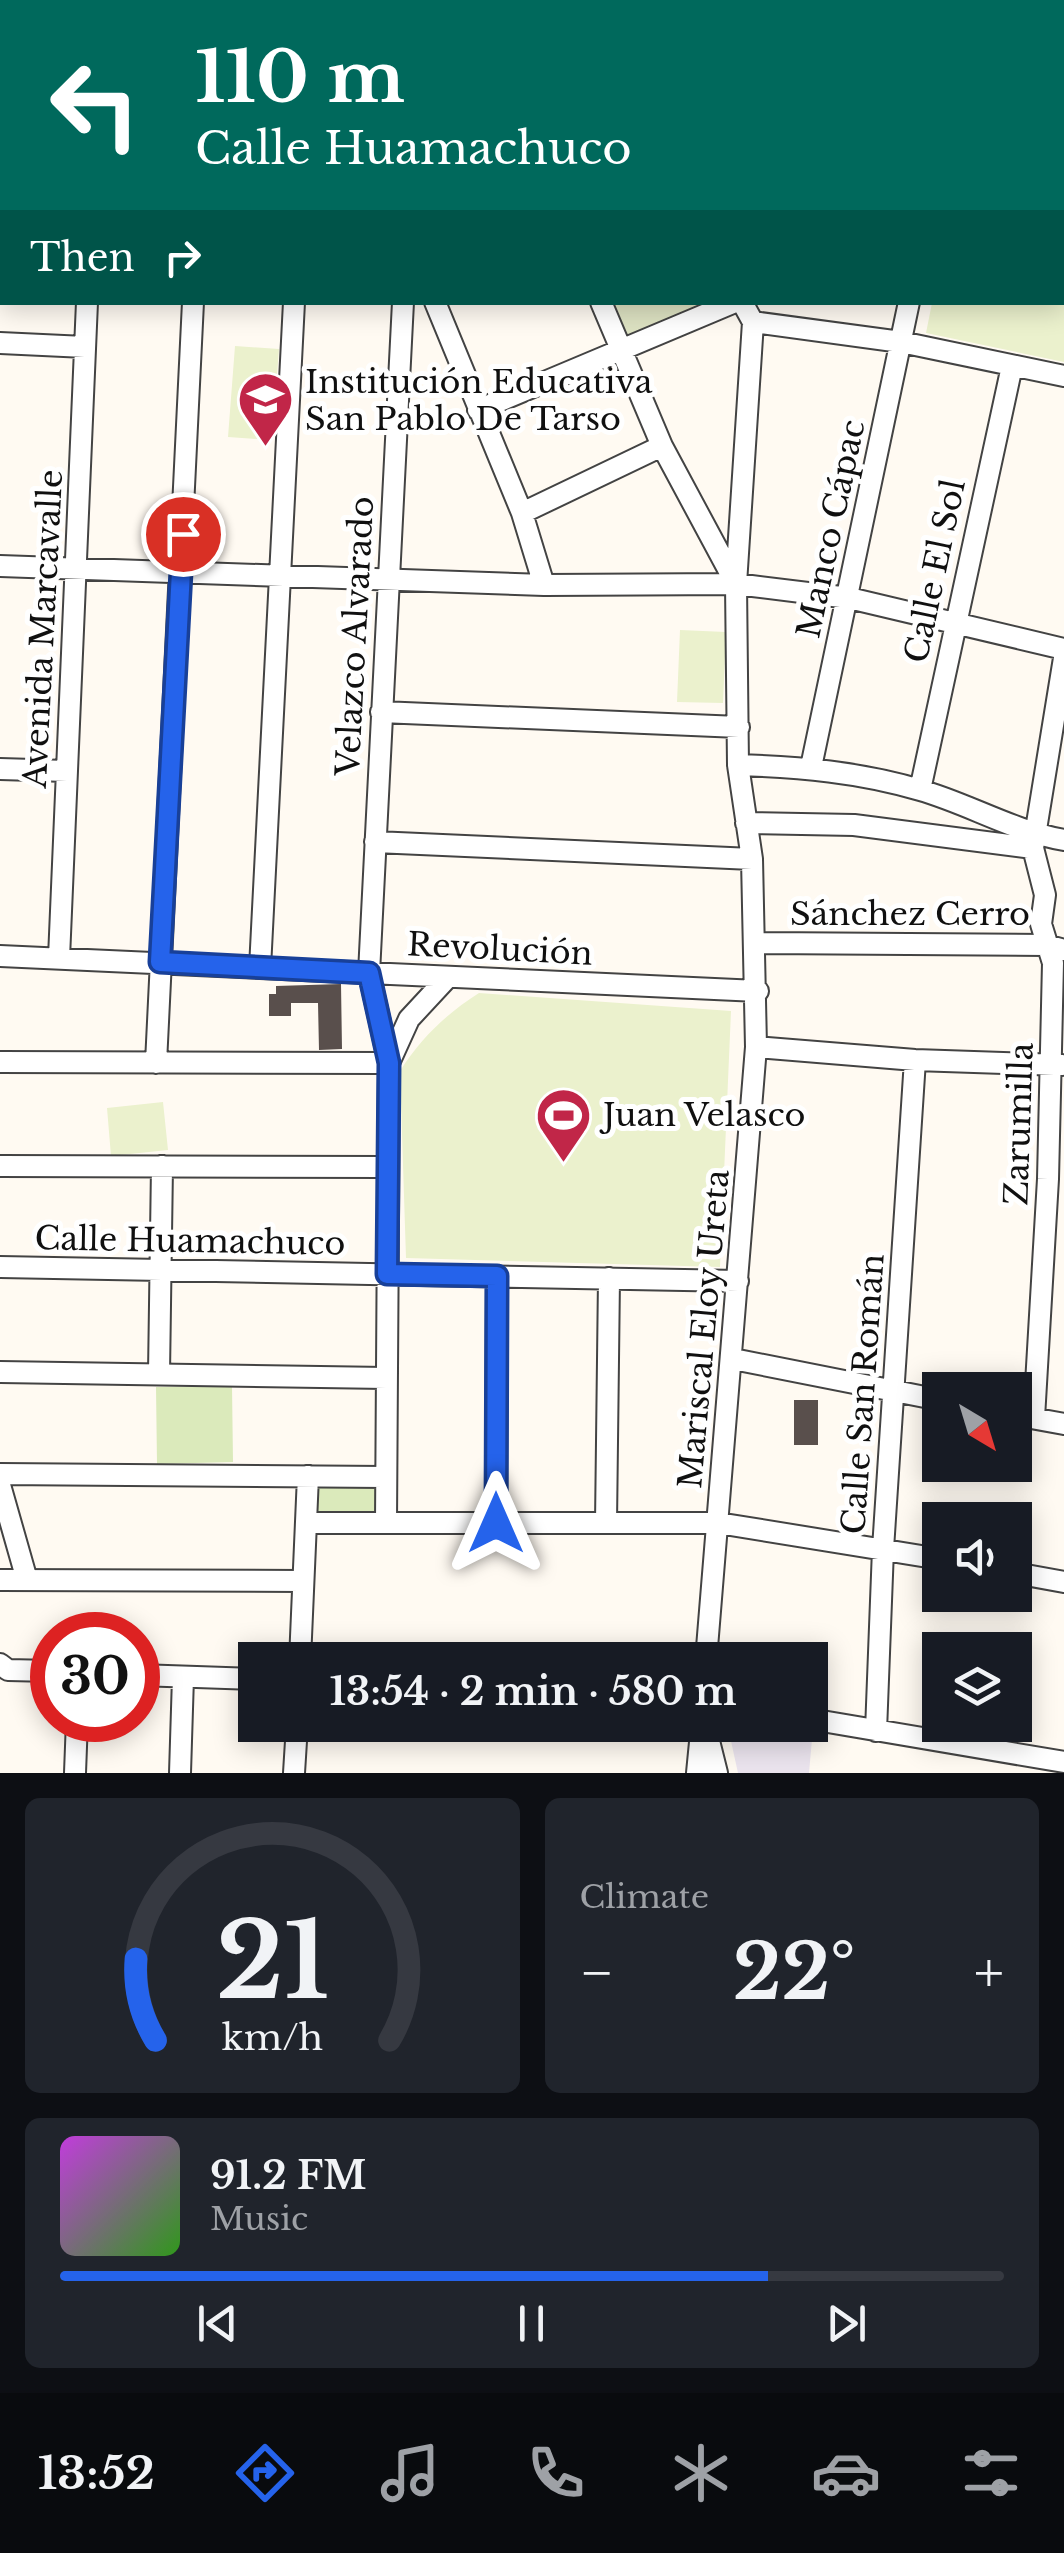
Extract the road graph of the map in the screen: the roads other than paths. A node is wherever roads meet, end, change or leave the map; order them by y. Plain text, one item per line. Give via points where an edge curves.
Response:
1 (87, 305) edge
2 (193, 305) edge
3 (294, 305) edge
4 (403, 305) edge
5 (442, 305) edge
6 (602, 305) edge
7 (731, 305) edge
8 (741, 305) edge
9 (908, 305) edge
10 (753, 322) junction
11 (900, 342) junction
12 (0, 344) edge
13 (85, 347) junction
14 (618, 349) junction
15 (1012, 366) junction
16 (1064, 376) edge
17 (478, 410) junction
18 (662, 446) junction
19 (522, 512) junction
20 (0, 566) edge
21 (76, 568) junction
22 (182, 572) junction
23 (281, 576) junction
24 (387, 580) junction
25 (736, 584) junction
26 (544, 585) junction
27 (849, 598) junction
28 (954, 622) junction
29 (1064, 649) edge
30 (1064, 658) edge
31 (381, 712) junction
32 (739, 727) junction
33 (738, 765) junction
34 (811, 767) junction
35 (0, 769) edge
36 (67, 771) junction
37 (920, 790) junction
38 (746, 823) junction
39 (1064, 840) edge
40 (375, 842) junction
41 (1035, 842) junction
42 (752, 858) junction
43 (1054, 890) edge
44 (756, 942) junction
45 (1055, 948) edge
46 (0, 956) edge
47 (58, 958) junction
48 (160, 962) junction
49 (260, 968) junction
50 (369, 973) junction
51 (448, 976) junction
52 (758, 991) junction
53 (756, 1047) junction
54 (915, 1060) junction
55 (0, 1062) edge
56 (156, 1062) junction
57 (389, 1063) junction
58 (1058, 1063) edge
59 (0, 1166) edge
60 (162, 1166) junction
61 (388, 1167) junction
62 (1056, 1181) edge
63 (0, 1268) edge
64 (160, 1270) junction
65 (387, 1274) junction
66 (497, 1276) junction
67 (609, 1278) junction
68 (738, 1281) junction
69 (1042, 1297) junction
70 (1064, 1302) edge
71 (732, 1359) junction
72 (0, 1372) edge
73 (1031, 1372) edge
74 (159, 1374) junction
75 (386, 1378) junction
76 (895, 1391) junction
77 (922, 1396) edge
78 (1032, 1418) edge
79 (1064, 1424) edge
80 (0, 1474) edge
81 (308, 1476) junction
82 (385, 1477) junction
83 (0, 1485) edge
84 (306, 1522) junction
85 (386, 1523) junction
86 (496, 1523) junction
87 (606, 1523) junction
88 (718, 1523) junction
89 (883, 1549) junction
90 (922, 1557) edge
91 (1032, 1576) edge
92 (0, 1580) edge
93 (26, 1580) junction
94 (303, 1581) junction
95 (1064, 1582) edge
96 (301, 1642) edge
97 (708, 1642) edge
98 (0, 1664) edge
99 (30, 1670) edge
100 (160, 1675) edge
101 (184, 1676) junction
102 (238, 1679) edge
103 (828, 1722) edge
104 (876, 1731) junction
105 (77, 1742) edge
106 (295, 1742) edge
107 (701, 1742) edge
108 (708, 1742) edge
109 (1064, 1762) edge
110 (76, 1773) edge
111 (180, 1773) edge
112 (294, 1773) edge
113 (697, 1773) edge
114 (717, 1773) edge

1 - 13 street, Avenida Marcavalle
2 - 22 street
3 - 23 street
4 - 24 street, Velazco Alvarado
5 - 17 street
6 - 14 street
7 - 14 street
8 - 10 street
9 - 11 street, Manco Cápac
10 - 11 street
10 - 25 street, Mariscal Eloy Ureta
11 - 15 street
11 - 27 street, Manco Cápac
12 - 13 street
13 - 21 street, Avenida Marcavalle
14 - 17 street
14 - 18 street
15 - 16 street
15 - 28 street, Calle El Sol
17 - 19 street
18 - 19 street
18 - 25 street
19 - 26 street
20 - 21 street
21 - 22 street
21 - 36 street, Avenida Marcavalle
22 - 23 street
22 - 48 street
23 - 24 street
23 - 49 street
24 - 26 street
24 - 31 street, Velazco Alvarado
25 - 26 street
25 - 27 street
25 - 32 street, Mariscal Eloy Ureta
27 - 28 street
27 - 34 street, Manco Cápac
28 - 29 street
28 - 37 street, Calle El Sol
30 - 41 street
31 - 32 street
31 - 40 street, Velazco Alvarado
32 - 33 street, Mariscal Eloy Ureta
33 - 34 street
33 - 38 street, Mariscal Eloy Ureta
34 - 37 street
35 - 36 street
36 - 47 street, Avenida Marcavalle
37 - 41 street
38 - 41 street via 854,825
38 - 42 street, Mariscal Eloy Ureta
39 - 41 street
40 - 42 street
40 - 50 street, Velazco Alvarado
41 - 43 street, Zarumilla
42 - 44 street, Mariscal Eloy Ureta
43 - 45 street, Zarumilla via 1041,924
44 - 45 street, Sánchez Cerro
44 - 52 street, Mariscal Eloy Ureta
45 - 58 street, Zarumilla
46 - 47 street, Revolución
47 - 48 street, Revolución
48 - 49 street, Revolución
48 - 56 street
49 - 50 street, Revolución
50 - 51 street, Revolución
50 - 57 street, Velazco Alvarado
51 - 52 street, Revolución
51 - 57 street via 408,1019
52 - 53 street, Mariscal Eloy Ureta
53 - 54 street
53 - 68 street, Mariscal Eloy Ureta
54 - 58 street
54 - 76 street, Calle San Román
55 - 56 street
56 - 57 street
57 - 61 street
58 - 62 street, Zarumilla
59 - 60 street
60 - 61 street
60 - 64 street
61 - 65 street
62 - 69 street, Zarumilla
63 - 64 street, Calle Huamachuco
64 - 65 street, Calle Huamachuco
64 - 74 street
65 - 66 street, Calle Huamachuco
65 - 75 street
66 - 67 street, Calle Huamachuco
66 - 86 street
67 - 68 street, Calle Huamachuco
67 - 87 street
68 - 71 street, Mariscal Eloy Ureta
69 - 70 street
69 - 73 street, Zarumilla
71 - 76 street
71 - 88 street, Mariscal Eloy Ureta
72 - 74 street
74 - 75 street
75 - 82 street
76 - 77 street
76 - 89 street, Calle San Román
78 - 79 street
80 - 81 street
81 - 82 street
81 - 84 street
82 - 85 street
83 - 93 street
84 - 85 street
84 - 94 street
85 - 86 street
86 - 87 street
87 - 88 street
88 - 89 street
88 - 97 street, Mariscal Eloy Ureta
89 - 90 street
89 - 104 street, Calle San Román
91 - 95 street
92 - 93 street
93 - 94 street
94 - 96 street
98 - 99 street
100 - 101 street
101 - 102 street
101 - 111 street
103 - 104 street
104 - 109 street
105 - 110 street
106 - 112 street
107 - 113 street
108 - 114 street

